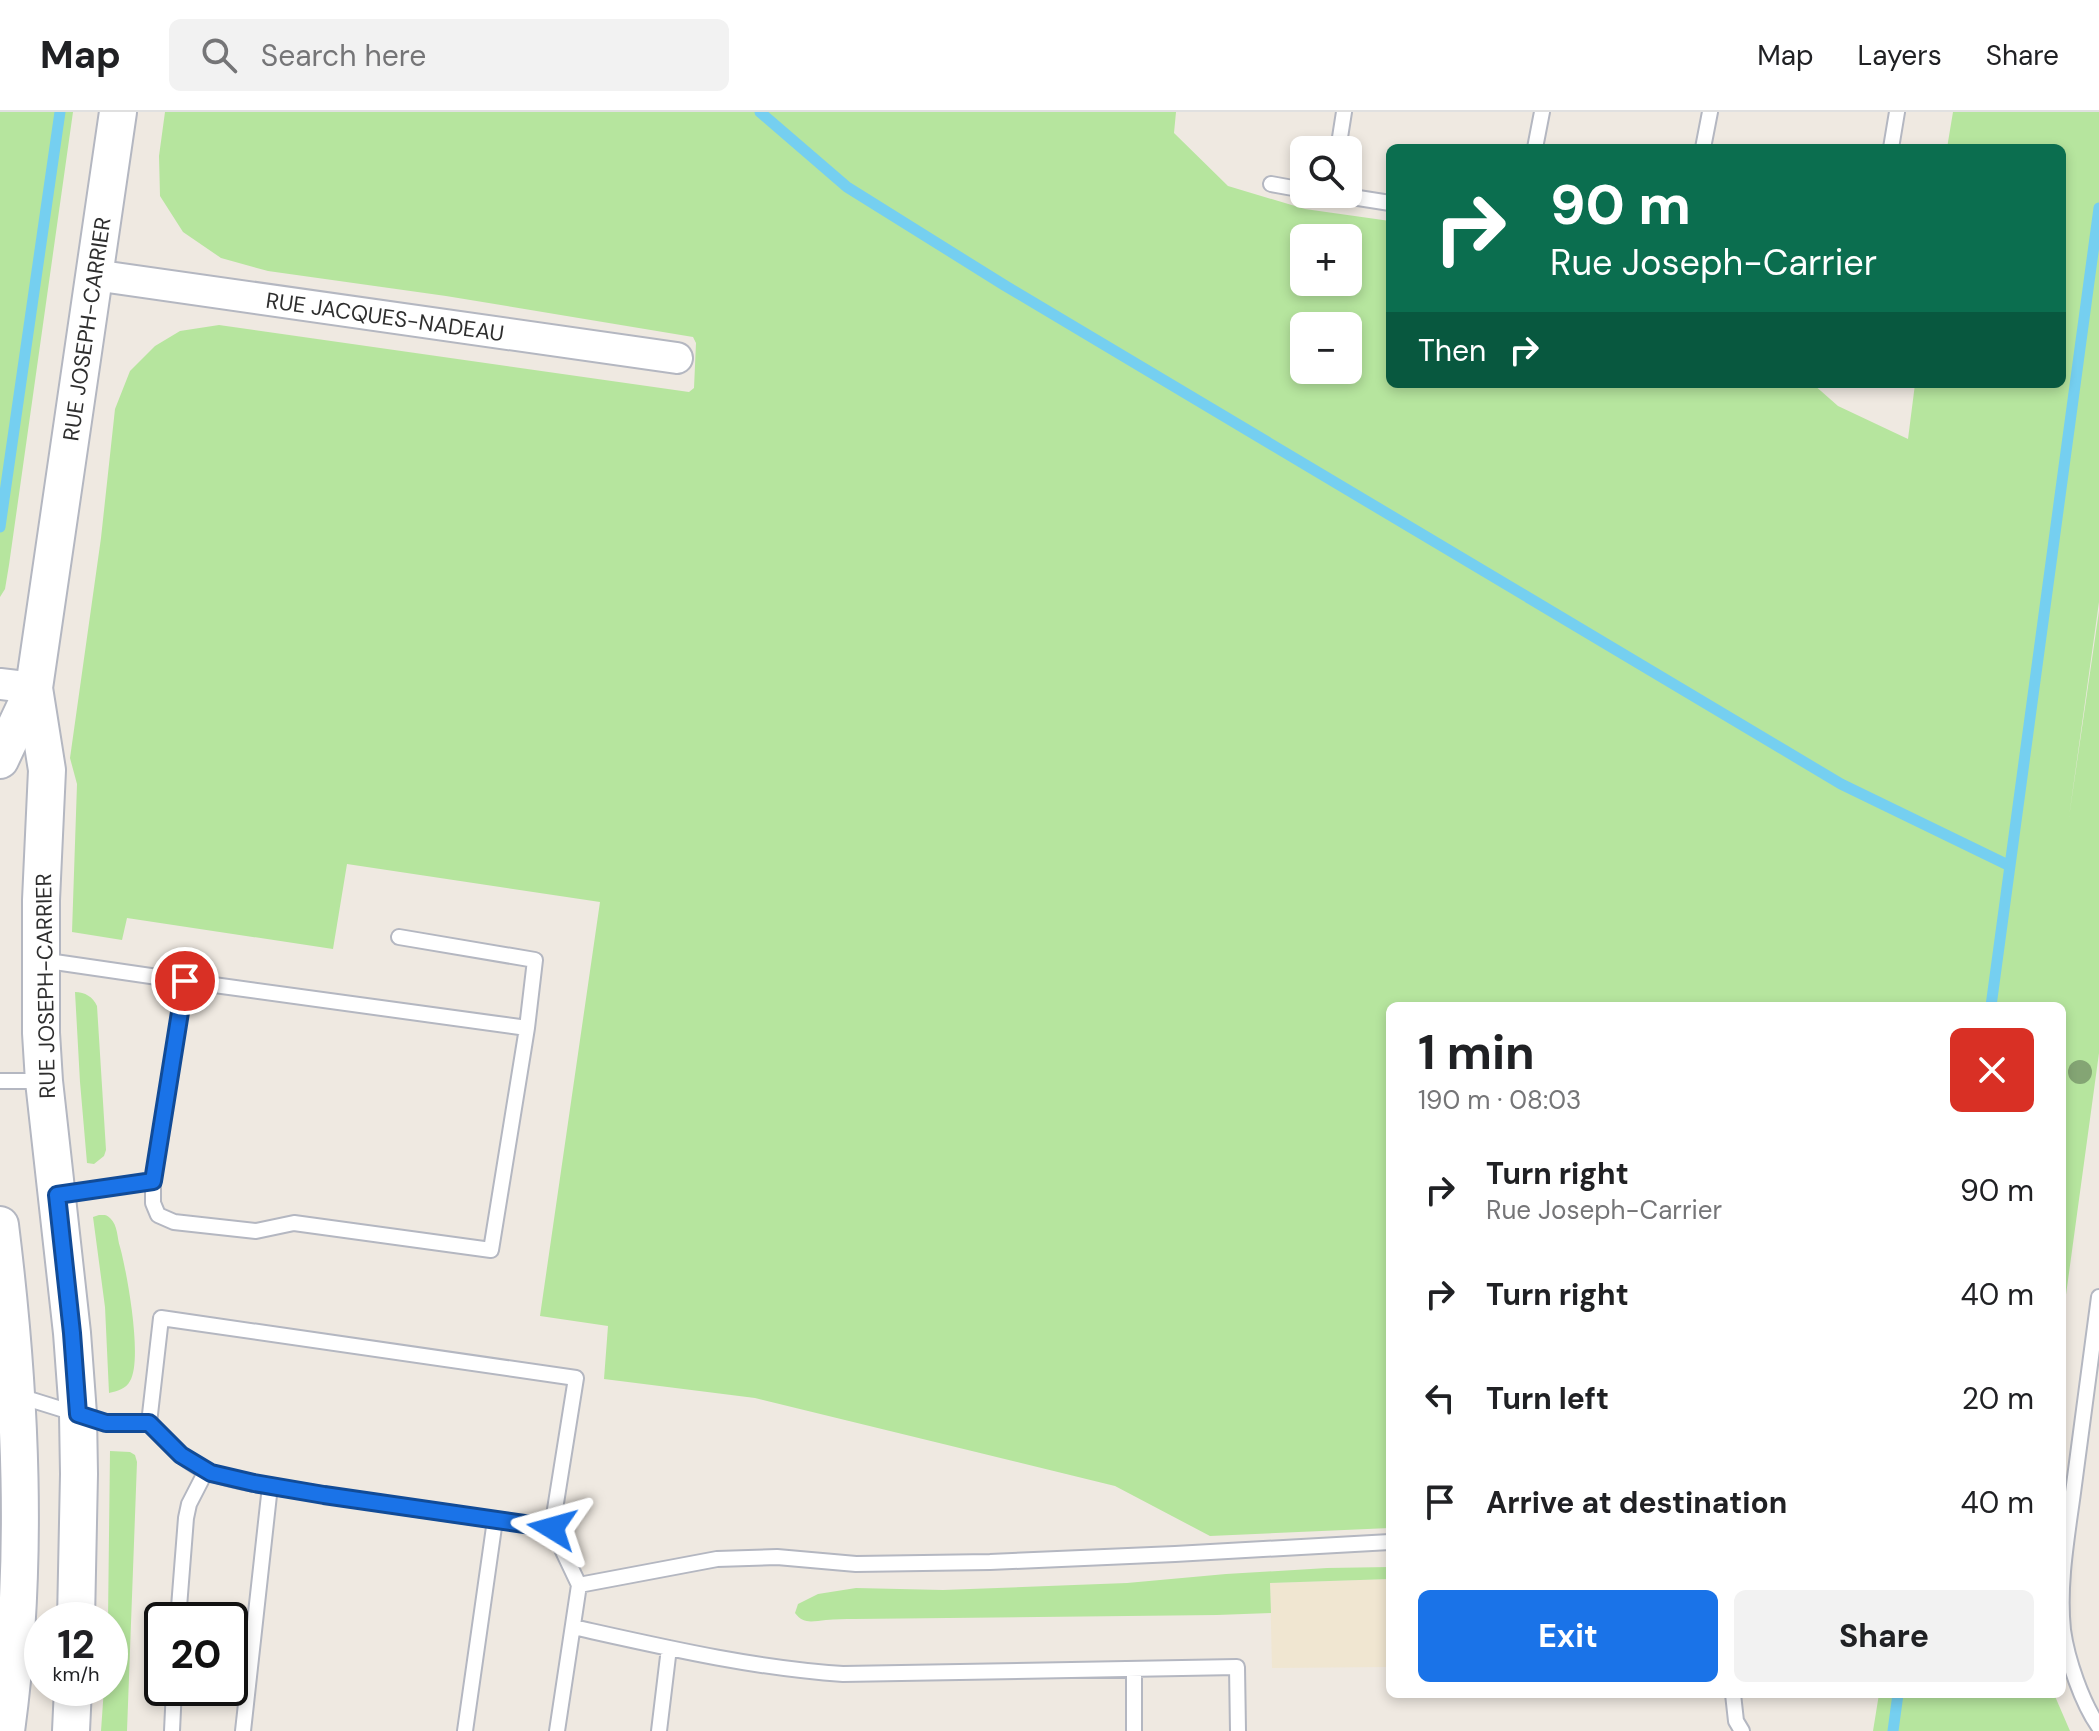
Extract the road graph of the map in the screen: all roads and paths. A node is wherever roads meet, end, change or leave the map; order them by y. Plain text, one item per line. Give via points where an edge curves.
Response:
1 (118, 112) edge
2 (1344, 112) edge
3 (1542, 112) edge
4 (1710, 112) edge
5 (1897, 112) edge
6 (1340, 136) edge
7 (1536, 144) edge
8 (1704, 144) edge
9 (1892, 144) edge
10 (1271, 184) dead end
11 (1290, 187) edge
12 (1362, 199) edge
13 (1386, 202) edge
14 (94, 275) junction
15 (677, 358) dead end
16 (17, 686) edge
17 (0, 760) edge
18 (399, 937) dead end
19 (41, 960) junction
20 (185, 981) junction
21 (527, 1028) junction
22 (0, 1081) edge
23 (44, 1081) junction
24 (153, 1181) junction
25 (57, 1195) junction
26 (0, 1225) edge
27 (3, 1268) edge
28 (2099, 1297) edge
29 (8, 1394) edge
30 (78, 1414) junction
31 (149, 1423) junction
32 (206, 1471) junction
33 (270, 1486) junction
34 (495, 1520) junction
35 (552, 1528) junction
36 (1386, 1542) edge
37 (2066, 1556) edge
38 (579, 1585) junction
39 (76, 1602) edge
40 (179, 1602) edge
41 (573, 1627) junction
42 (2066, 1640) edge
43 (669, 1648) junction
44 (1134, 1669) junction
45 (1733, 1698) edge
46 (72, 1706) edge
47 (173, 1706) edge
48 (2099, 1727) edge
49 (6, 1731) edge
50 (71, 1731) edge
51 (172, 1731) edge
52 (243, 1731) edge
53 (465, 1731) edge
54 (557, 1731) edge
55 (659, 1731) edge
56 (1134, 1731) edge
57 (1238, 1731) edge
58 (1742, 1731) edge

1 - 14 street, RUE JOSEPH-CARRIER
2 - 6 lane
3 - 7 lane
4 - 8 lane
5 - 9 lane
10 - 11 lane
12 - 13 lane
14 - 15 street, RUE JACQUES-NADEAU
14 - 16 street, RUE JOSEPH-CARRIER
16 - 17 street, RUE JOSEPH-CARRIER
16 - 19 street, RUE JOSEPH-CARRIER via 47,770
18 - 21 lane via 535,960
19 - 20 lane
19 - 23 street, RUE JOSEPH-CARRIER
20 - 21 lane
20 - 24 lane
21 - 24 lane via 491,1250 294,1223 256,1231 174,1222 158,1215
22 - 23 lane
23 - 25 street, RUE JOSEPH-CARRIER
24 - 25 lane
25 - 30 street, RUE JOSEPH-CARRIER
26 - 27 street
27 - 29 street
28 - 37 lane
29 - 30 lane
29 - 49 street via 21,1487 18,1622
30 - 31 lane via 106,1423
30 - 39 street, RUE JOSEPH-CARRIER
31 - 32 lane
31 - 35 lane via 161,1318 576,1378
32 - 33 lane
32 - 40 lane via 186,1518
33 - 34 lane
33 - 52 lane
34 - 35 lane
34 - 53 lane
35 - 38 lane
36 - 38 lane via 975,1562 717,1559
38 - 41 lane
41 - 43 lane
41 - 54 lane
42 - 48 lane via 2074,1674
43 - 44 lane via 843,1674
43 - 55 lane
44 - 56 lane
44 - 57 lane via 1237,1667
45 - 58 lane
46 - 50 street
47 - 51 lane

